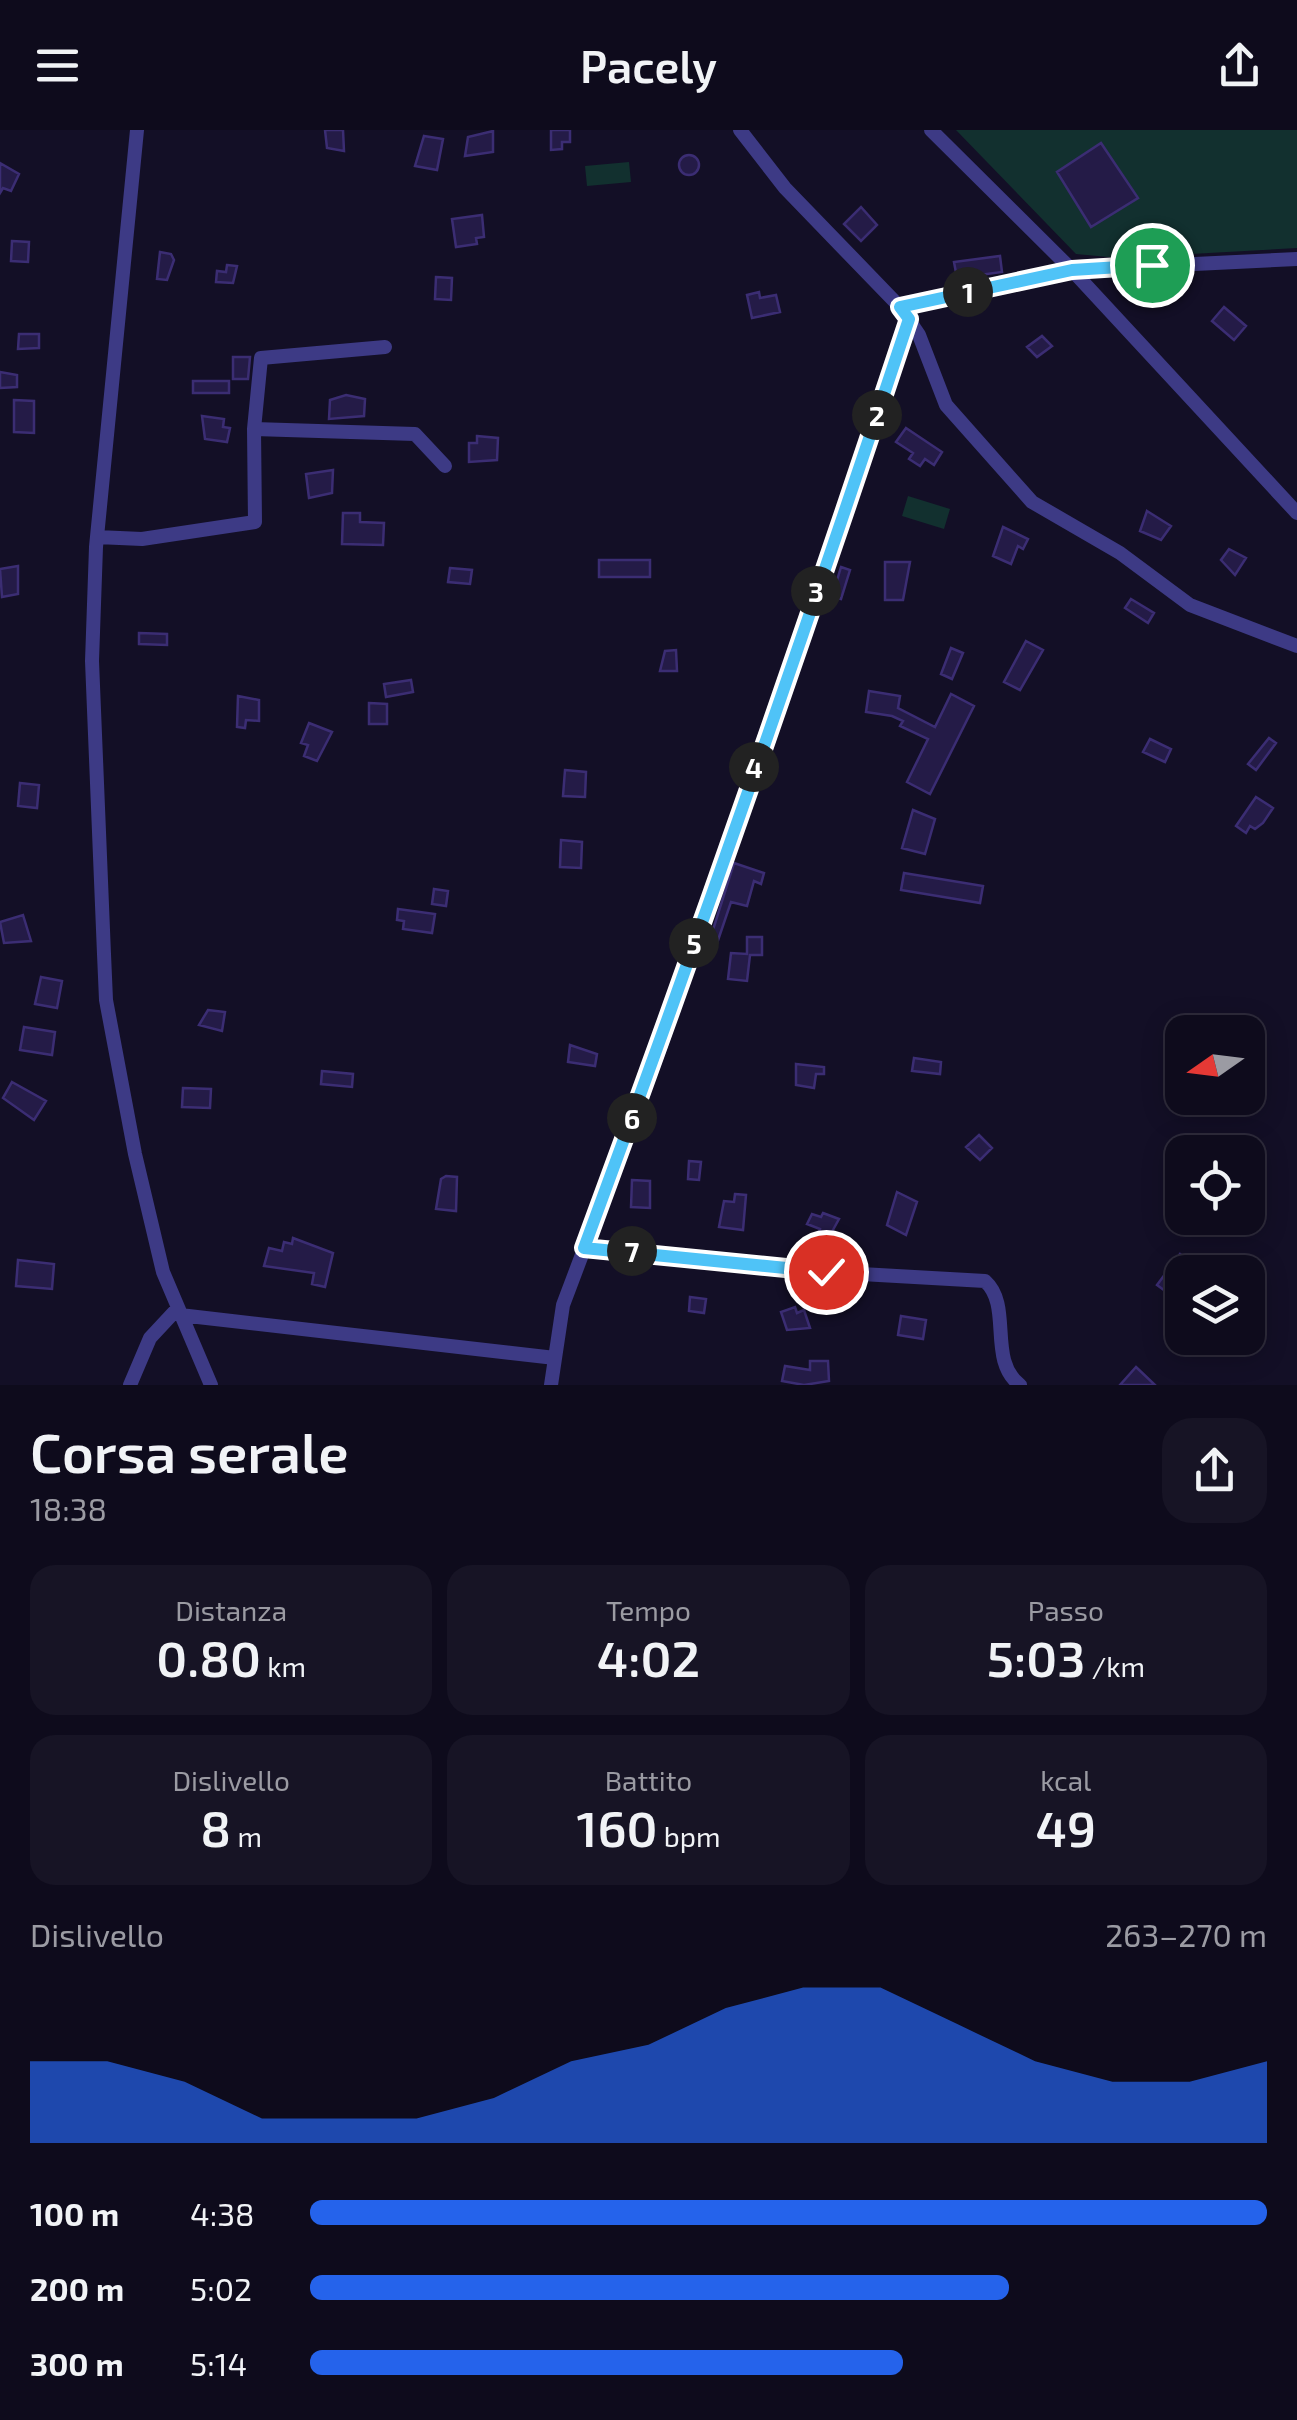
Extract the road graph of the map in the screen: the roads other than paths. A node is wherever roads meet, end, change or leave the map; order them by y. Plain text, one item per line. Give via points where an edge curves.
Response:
1 (137, 130) edge
2 (740, 130) edge
3 (932, 130) edge
4 (1297, 259) edge
5 (1072, 270) junction
6 (904, 313) junction
7 (385, 347) dead end
8 (254, 430) junction
9 (445, 466) dead end
10 (1297, 514) edge
11 (96, 538) junction
12 (1297, 646) edge
13 (584, 1248) junction
14 (178, 1312) junction
15 (555, 1358) junction
16 (130, 1385) edge
17 (211, 1385) edge
18 (552, 1385) edge
19 (1020, 1385) edge

1 - 11 street
2 - 6 street via 785,188
3 - 5 street
4 - 5 street
5 - 6 street
5 - 10 street
6 - 12 street via 920,335 946,405 1032,502 1120,553 1190,605
6 - 13 street via 660,1048
7 - 8 street via 263,356
8 - 9 street via 415,434
8 - 11 street via 254,522 142,539
11 - 14 street via 92,661 106,1000 135,1154
13 - 15 street via 563,1305
13 - 19 street via 985,1281 996,1301 1003,1360
14 - 15 street
14 - 16 street via 150,1338
14 - 17 street
15 - 18 street

